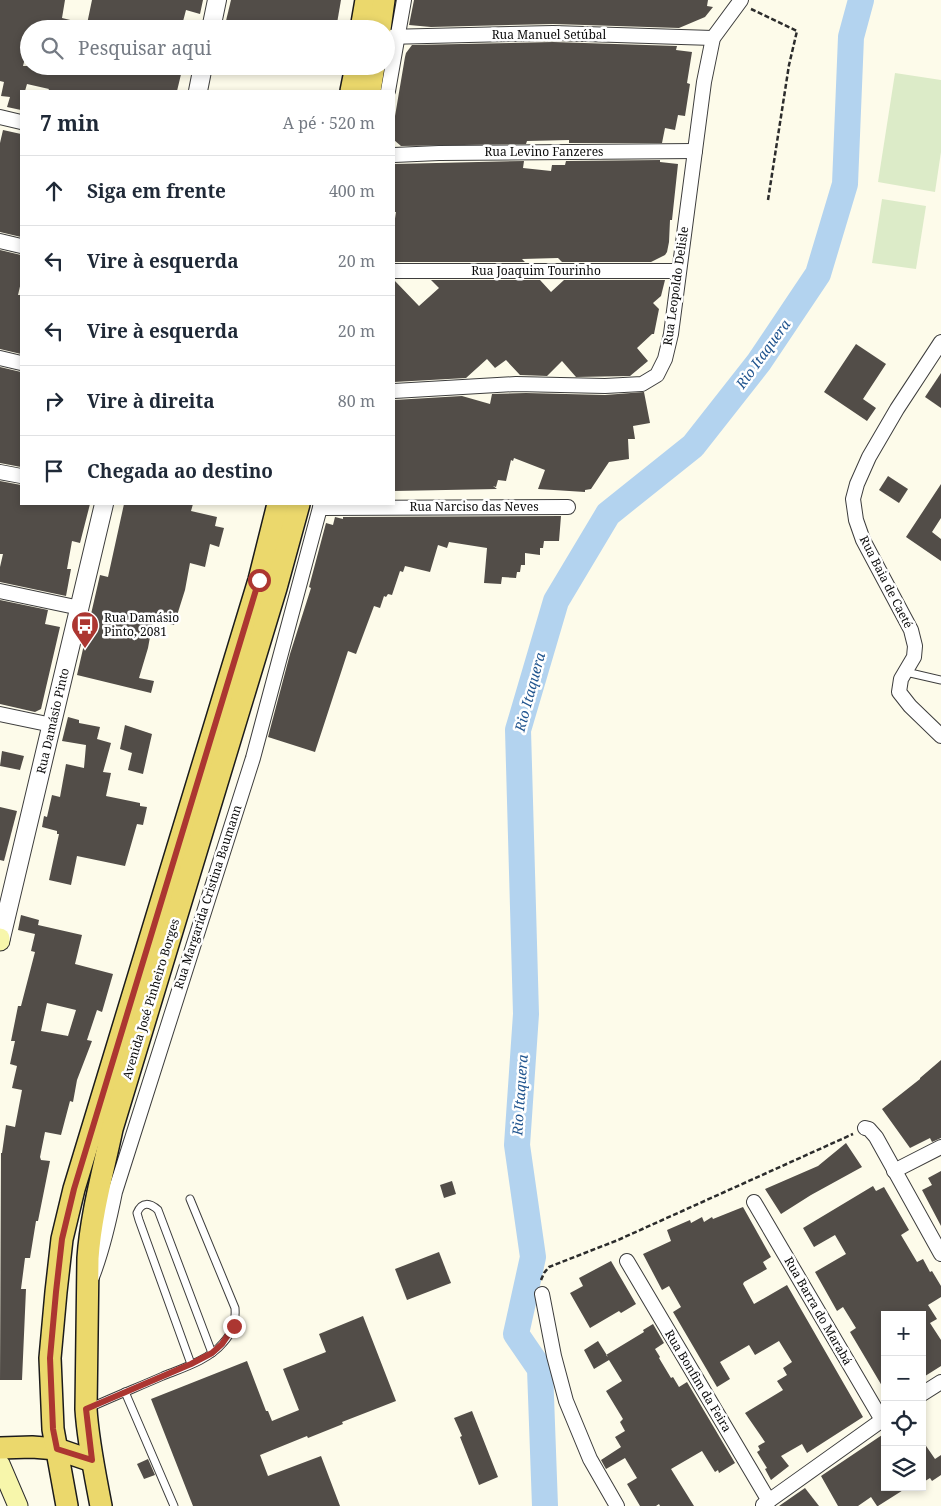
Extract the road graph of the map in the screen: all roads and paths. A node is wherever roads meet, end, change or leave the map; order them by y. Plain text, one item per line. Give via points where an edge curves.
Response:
1 (217, 0) edge
2 (366, 0) edge
3 (384, 0) edge
4 (404, 0) edge
5 (740, 2) edge
6 (213, 20) edge
7 (363, 20) edge
8 (386, 20) edge
9 (395, 20) edge
10 (395, 35) edge
11 (713, 38) junction
12 (201, 75) edge
13 (355, 75) edge
14 (373, 75) edge
15 (388, 75) edge
16 (198, 90) edge
17 (352, 90) edge
18 (370, 90) edge
19 (388, 90) edge
20 (0, 117) edge
21 (20, 122) edge
22 (695, 151) junction
23 (395, 156) edge
24 (768, 200) dead end
25 (0, 241) edge
26 (20, 246) edge
27 (395, 271) edge
28 (678, 271) junction
29 (941, 342) edge
30 (0, 358) edge
31 (20, 363) edge
32 (395, 391) edge
33 (0, 472) edge
34 (20, 476) edge
35 (104, 505) edge
36 (278, 505) edge
37 (298, 505) edge
38 (321, 506) edge
39 (568, 507) dead end
40 (0, 591) edge
41 (80, 608) junction
42 (906, 672) junction
43 (941, 680) edge
44 (0, 714) edge
45 (52, 725) junction
46 (941, 736) edge
47 (0, 939) edge
48 (866, 1128) joint
49 (941, 1146) edge
50 (894, 1171) junction
51 (190, 1199) dead end
52 (754, 1202) dead end
53 (941, 1254) edge
54 (627, 1261) dead end
55 (87, 1288) junction
56 (542, 1294) joint
57 (212, 1353) junction
58 (191, 1364) junction
59 (941, 1382) edge
60 (926, 1391) edge
61 (125, 1392) junction
62 (86, 1409) junction
63 (881, 1416) edge
64 (881, 1420) edge
65 (0, 1448) edge
66 (57, 1449) junction
67 (92, 1460) junction
68 (3, 1471) edge
69 (765, 1503) edge
70 (18, 1506) edge
71 (33, 1506) edge
72 (67, 1506) edge
73 (101, 1506) edge
74 (174, 1506) edge
75 (617, 1506) edge

1 - 6 street
2 - 7 main road
3 - 8 main road
4 - 9 street
5 - 11 street, Rua Leopoldo Delisle
5 - 24 path via 797,31
10 - 11 street, Rua Manuel Setúbal via 553,33
11 - 22 street, Rua Leopoldo Delisle
12 - 16 street
13 - 17 main road
14 - 18 main road
15 - 19 street
20 - 21 street
22 - 23 street, Rua Levino Fanzeres
22 - 28 street, Rua Leopoldo Delisle
25 - 26 street
27 - 28 street, Rua Joaquim Tourinho
28 - 32 street, Rua Leopoldo Delisle via 665,359 657,375 642,384 516,384
29 - 42 street, Rua Baia de Caeté via 869,457 853,499 863,540 911,630 914,657
30 - 31 street
33 - 34 street
35 - 41 street, Rua Damásio Pinto
36 - 66 main road, Avenida José Pinheiro Borges via 259,580 74,1189 62,1239 50,1358
37 - 55 main road, Avenida José Pinheiro Borges via 276,588 112,1130 89,1242
38 - 39 street, Rua Narciso das Neves
38 - 55 street, Rua Margarida Cristina Baumann via 253,758 114,1192 100,1257
40 - 41 street
41 - 45 street, Rua Damásio Pinto
42 - 43 lane
42 - 46 street, Rua Baia de Caeté via 899,692
44 - 45 street
45 - 47 street, Rua Damásio Pinto
48 - 50 street via 876,1137
48 - 56 path via 618,1240 549,1267 541,1279
49 - 50 street
50 - 53 street
51 - 57 lane via 235,1308 234,1326
52 - 63 street, Rua Barra do Marabá
54 - 69 street, Rua Bonfim da Feira
55 - 62 main road, Avenida José Pinheiro Borges
56 - 75 street via 566,1401 590,1459
57 - 58 lane
57 - 58 lane via 158,1210 147,1203 142,1205 139,1220
58 - 61 lane
59 - 60 street
61 - 62 lane
61 - 74 lane
62 - 67 main road, Avenida José Pinheiro Borges
64 - 69 street
65 - 66 main road
66 - 67 main road
66 - 72 main road, Avenida José Pinheiro Borges
67 - 73 main road, Avenida José Pinheiro Borges
68 - 70 main road
68 - 71 main road

